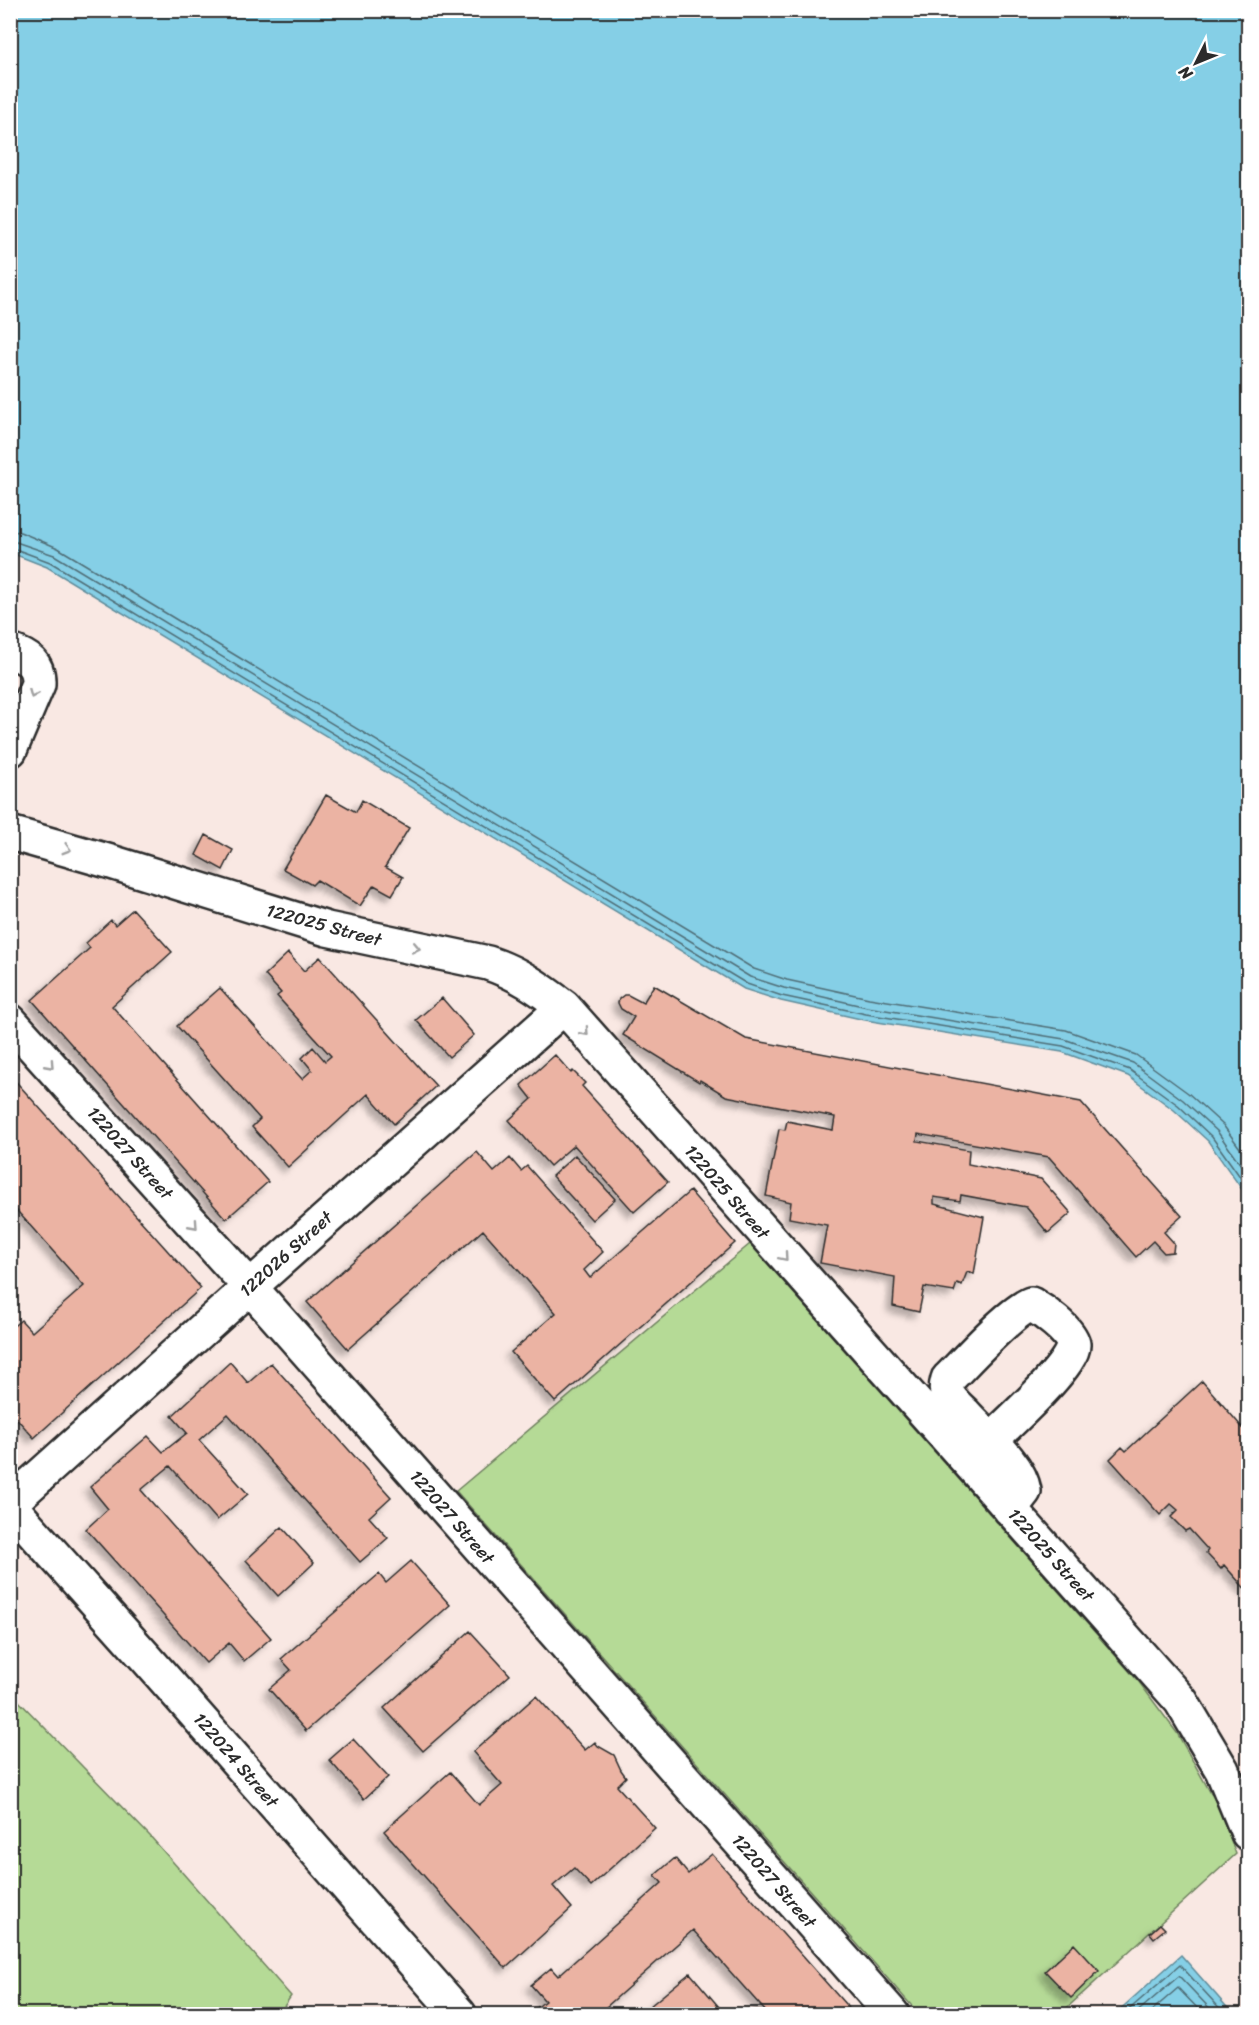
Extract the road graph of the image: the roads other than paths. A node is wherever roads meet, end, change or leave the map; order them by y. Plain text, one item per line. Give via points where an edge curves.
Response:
1 (10, 651) edge
2 (11, 747) edge
3 (10, 833) edge
4 (564, 1007) junction
5 (10, 1021) edge
6 (250, 1287) junction
7 (990, 1441) dead end
8 (10, 1505) edge
9 (1010, 1509) junction
10 (1248, 1833) edge
11 (459, 2014) edge
12 (892, 2014) edge

1 -> 2 street via 30,662 38,676
3 -> 4 street, 122025 Street via 327,929 510,970
4 - 6 street, 122026 Street
4 -> 9 street, 122025 Street
5 -> 6 street, 122027 Street
6 - 8 street, 122026 Street
6 - 12 street, 122027 Street
7 - 9 street via 1022,1480 1024,1491
8 - 11 street, 122024 Street
9 - 10 street, 122025 Street via 1181,1701 1222,1770

